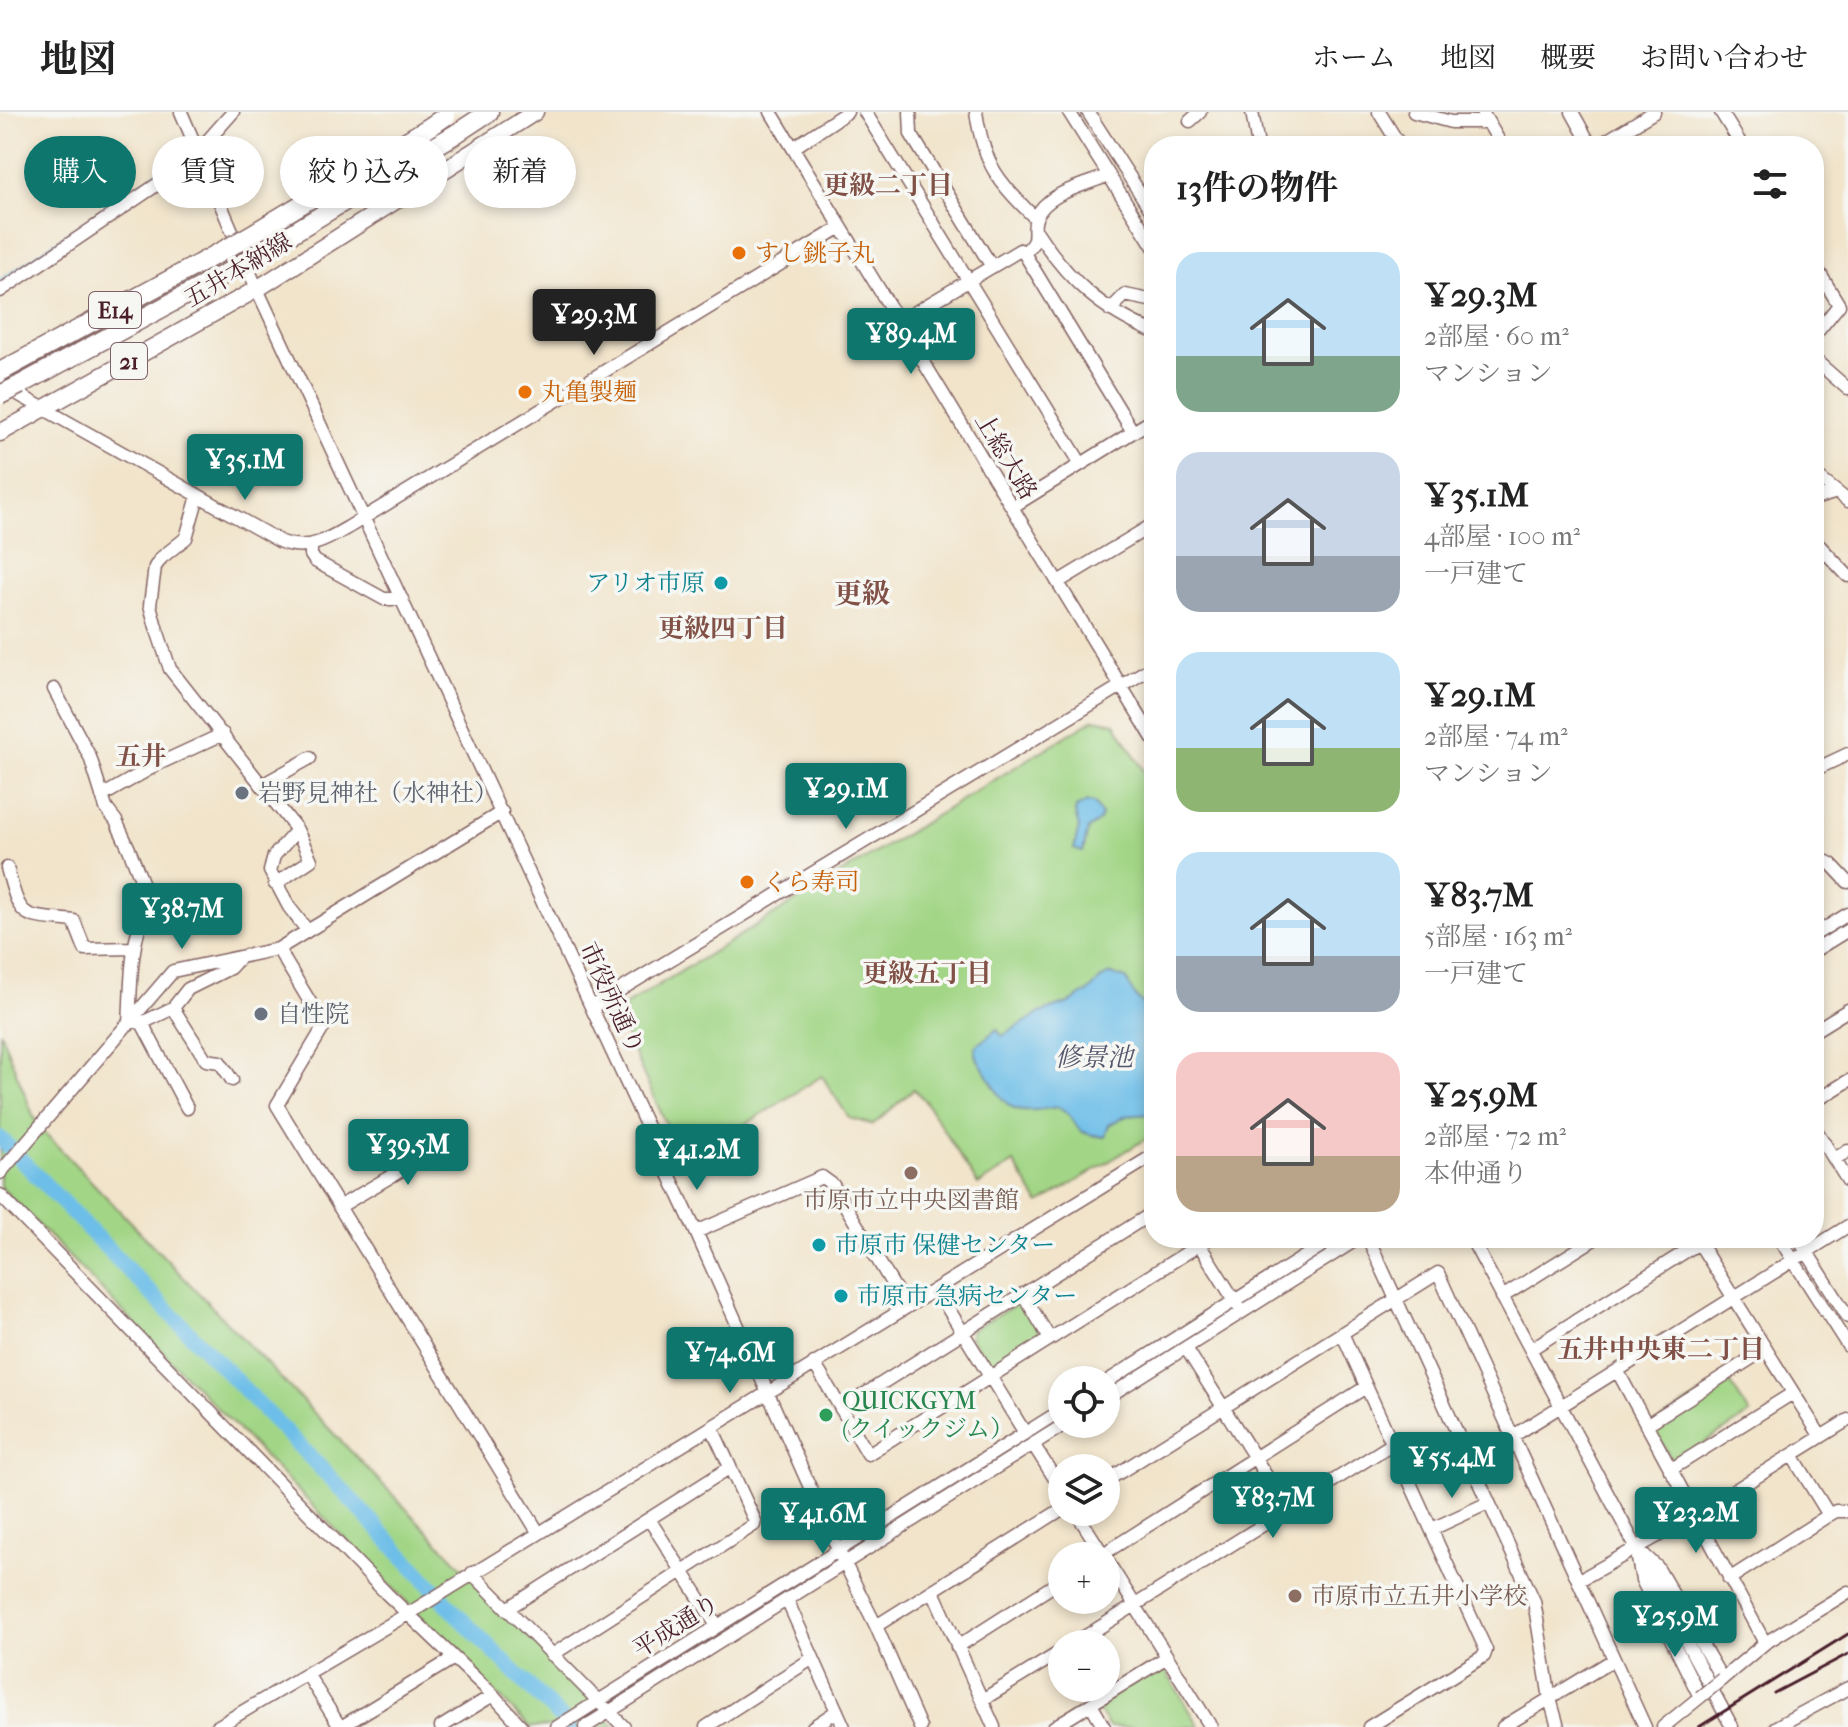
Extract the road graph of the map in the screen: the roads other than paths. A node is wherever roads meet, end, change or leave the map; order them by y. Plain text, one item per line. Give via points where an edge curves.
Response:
1 (181, 112) edge
2 (233, 112) edge
3 (489, 112) edge
4 (535, 112) edge
5 (771, 112) edge
6 (847, 112) edge
7 (865, 112) edge
8 (910, 112) edge
9 (976, 112) edge
10 (1069, 112) edge
11 (1088, 112) edge
12 (1252, 112) edge
13 (1379, 112) edge
14 (1414, 112) edge
15 (1572, 112) edge
16 (1654, 112) edge
17 (1721, 112) edge
18 (448, 114) edge
19 (1485, 117) edge
20 (193, 136) edge
21 (211, 136) edge
22 (1256, 136) edge
23 (1394, 136) edge
24 (1496, 136) edge
25 (1585, 136) edge
26 (1614, 136) edge
27 (1736, 136) edge
28 (454, 145) junction
29 (793, 148) junction
30 (1109, 175) junction
31 (152, 188) edge
32 (1144, 199) edge
33 (219, 208) edge
34 (1036, 225) junction
35 (841, 227) junction
36 (1144, 231) edge
37 (230, 242) junction
38 (1024, 253) junction
39 (992, 267) junction
40 (1824, 278) edge
41 (969, 281) junction
42 (257, 289) junction
43 (0, 291) edge
44 (1144, 299) edge
45 (1844, 305) edge
46 (1110, 310) junction
47 (899, 322) junction
48 (1824, 326) edge
49 (1144, 328) edge
50 (1824, 368) edge
51 (1, 375) edge
52 (1848, 389) edge
53 (0, 395) edge
54 (43, 409) junction
55 (1144, 425) edge
56 (1133, 432) junction
57 (0, 433) edge
58 (1081, 464) junction
59 (1824, 482) edge
60 (1837, 492) junction
61 (198, 496) junction
62 (1824, 496) edge
63 (1848, 501) edge
64 (1012, 507) junction
65 (365, 517) junction
66 (1144, 530) edge
67 (311, 546) junction
68 (1824, 551) edge
69 (1848, 576) edge
70 (1058, 582) junction
71 (402, 599) junction
72 (1144, 672) edge
73 (1121, 686) junction
74 (54, 689) dead end
75 (1144, 724) edge
76 (223, 734) junction
77 (1848, 754) edge
78 (310, 758) dead end
79 (1824, 765) edge
80 (262, 785) junction
81 (102, 796) junction
82 (502, 812) junction
83 (297, 830) junction
84 (1824, 861) edge
85 (7, 868) dead end
86 (1848, 882) edge
87 (275, 884) junction
88 (1848, 914) edge
89 (1824, 929) edge
90 (307, 930) junction
91 (1848, 930) edge
92 (1824, 945) edge
93 (134, 948) junction
94 (278, 949) junction
95 (239, 958) junction
96 (592, 1007) junction
97 (173, 1008) junction
98 (1848, 1010) edge
99 (134, 1023) junction
100 (1824, 1025) edge
101 (232, 1080) dead end
102 (1848, 1081) edge
103 (1824, 1096) edge
104 (187, 1108) dead end
105 (459, 1136) dead end
106 (1824, 1143) edge
107 (1848, 1151) edge
108 (1834, 1159) junction
109 (1144, 1162) edge
110 (4, 1168) edge
111 (1848, 1181) edge
112 (0, 1195) edge
113 (339, 1207) junction
114 (1144, 1218) edge
115 (1848, 1226) edge
116 (696, 1232) junction
117 (1824, 1242) edge
118 (1190, 1248) edge
119 (1206, 1248) edge
120 (1320, 1248) edge
121 (1341, 1248) edge
122 (1372, 1248) edge
123 (1481, 1248) edge
124 (1576, 1248) edge
125 (1686, 1248) edge
126 (1703, 1248) edge
127 (1785, 1248) edge
128 (1804, 1248) edge
129 (1815, 1248) edge
130 (1807, 1253) junction
131 (1793, 1261) junction
132 (936, 1289) junction
133 (1023, 1294) junction
134 (1502, 1297) junction
135 (1734, 1298) junction
136 (1395, 1299) junction
137 (1238, 1306) junction
138 (906, 1307) junction
139 (1848, 1317) edge
140 (962, 1331) junction
141 (1342, 1333) junction
142 (1050, 1339) junction
143 (1848, 1346) edge
144 (1186, 1348) junction
145 (1531, 1349) junction
146 (1766, 1349) junction
147 (814, 1363) junction
148 (1618, 1372) junction
149 (1120, 1374) edge
150 (990, 1377) junction
151 (1366, 1387) junction
152 (1120, 1389) edge
153 (768, 1392) junction
154 (1793, 1393) junction
155 (1223, 1407) junction
156 (1561, 1408) junction
157 (841, 1409) junction
158 (1048, 1419) edge
159 (1848, 1420) edge
160 (1646, 1425) junction
161 (712, 1428) junction
162 (1025, 1433) junction
163 (1048, 1435) edge
164 (1821, 1437) junction
165 (1512, 1439) junction
166 (1033, 1444) junction
167 (1392, 1444) junction
168 (1792, 1455) junction
169 (1255, 1459) junction
170 (1470, 1463) junction
171 (729, 1468) junction
172 (1048, 1468) edge
173 (1670, 1470) junction
174 (1120, 1472) edge
175 (1488, 1503) junction
176 (1287, 1509) junction
177 (1848, 1511) edge
178 (1695, 1515) junction
179 (1829, 1515) junction
180 (1048, 1518) edge
181 (649, 1519) junction
182 (1848, 1519) edge
183 (1432, 1529) junction
184 (538, 1532) junction
185 (1120, 1545) edge
186 (1636, 1548) junction
187 (838, 1550) junction
188 (845, 1564) junction
189 (682, 1571) junction
190 (466, 1576) junction
191 (1729, 1579) junction
192 (1578, 1581) junction
193 (1120, 1583) edge
194 (1048, 1589) edge
195 (933, 1591) junction
196 (1848, 1592) edge
197 (787, 1600) junction
198 (1135, 1606) junction
199 (507, 1609) junction
200 (412, 1611) junction
201 (717, 1626) junction
202 (876, 1626) junction
203 (1096, 1630) edge
204 (1765, 1643) junction
205 (957, 1647) junction
206 (552, 1655) junction
207 (1167, 1657) junction
208 (454, 1658) junction
209 (813, 1658) junction
210 (1048, 1660) edge
211 (1613, 1660) junction
212 (307, 1674) junction
213 (1722, 1679) junction
214 (1848, 1688) edge
215 (493, 1695) junction
216 (1700, 1697) junction
217 (1550, 1699) junction
218 (982, 1700) junction
219 (593, 1704) junction
220 (1091, 1704) junction
221 (837, 1711) junction
222 (604, 1715) junction
223 (1387, 1722) edge
224 (217, 1727) edge
225 (340, 1727) edge
226 (441, 1727) edge
227 (522, 1727) edge
228 (557, 1727) edge
229 (585, 1727) edge
230 (624, 1727) edge
231 (706, 1727) edge
232 (813, 1727) edge
233 (844, 1727) edge
234 (920, 1727) edge
235 (994, 1727) edge
236 (1054, 1727) edge
237 (1104, 1727) edge
238 (1211, 1727) edge
239 (1369, 1727) edge
240 (1503, 1727) edge
241 (1558, 1727) edge
242 (1645, 1727) edge
243 (1663, 1727) edge
244 (1732, 1727) edge
245 (1776, 1727) edge

1 - 20 street
2 - 21 street
3 - 28 highway, E14
4 - 28 main road, 五井本納線 / 21
5 - 29 street, 上総大路
6 - 29 street
7 - 41 street
8 - 39 street via 911,134
9 - 34 street via 981,147
10 - 30 street
11 - 32 street
12 - 22 street
13 - 23 street
14 - 19 street via 1451,122
15 - 25 street
16 - 26 street
17 - 27 street
18 - 37 highway, E14, bridge via 257,231
19 - 24 street
28 - 42 main road, 五井本納線 / 21
28 - 53 highway, E14, bridge
29 - 35 street, 上総大路
30 - 34 street via 1048,203
30 - 36 street
31 - 43 street
33 - 37 street
34 - 38 street via 1033,245
34 - 46 street via 1067,274
35 - 47 street, 上総大路
35 - 65 street
37 - 42 street, 市役所通り
37 - 51 highway, E14
38 - 39 street via 1020,250
38 - 56 street
39 - 41 street
40 - 45 street
41 - 47 street
41 - 58 street
42 - 54 main road, 五井本納線 / 21
42 - 65 street, 市役所通り
44 - 46 street via 1125,295
45 - 48 street
46 - 49 street
47 - 64 street, 上総大路
50 - 52 street
51 - 54 street
54 - 57 main road, 五井本納線 / 21
54 - 61 street
55 - 56 street
56 - 58 street
58 - 64 street
59 - 60 street
60 - 62 street
60 - 63 street
61 - 67 street via 281,542
61 - 76 street via 186,538 155,567 150,605 170,669
64 - 70 street, 上総大路
65 - 67 street
65 - 71 street, 市役所通り
66 - 70 street
67 - 71 street via 315,561 384,599
68 - 69 street
70 - 73 street, 上総大路
71 - 82 street, 市役所通り
72 - 73 street
73 - 75 street, 上総大路
73 - 96 street
74 - 81 street via 90,757
76 - 80 street
76 - 81 street
77 - 79 street
78 - 80 street
80 - 83 street
81 - 93 street via 148,897
82 - 90 street
82 - 96 street, 市役所通り
83 - 87 street via 271,862
83 - 87 street via 311,860
84 - 86 street
85 - 93 street via 23,913 74,921 85,949
87 - 90 street
88 - 89 street
90 - 94 street
91 - 92 street
93 - 99 street
94 - 95 street
94 - 113 street via 323,1028 277,1105
95 - 97 street via 188,989
95 - 99 street via 173,971
96 - 116 street, 市役所通り
97 - 99 street
97 - 101 street via 206,1060 220,1062
98 - 100 street
99 - 104 street
99 - 110 street
102 - 103 street
105 - 113 street
106 - 108 street
107 - 108 street
108 - 111 street
109 - 132 street
112 - 200 street via 387,1594
113 - 184 street
114 - 133 street
115 - 117 street
116 - 138 street via 822,1177 833,1185
116 - 153 street, 市役所通り
118 - 142 street
119 - 137 street
120 - 137 street
121 - 137 street
122 - 136 street
123 - 134 street
124 - 134 street
125 - 145 street
126 - 135 street
127 - 131 street
128 - 130 street
129 - 130 street
130 - 131 street
130 - 139 street
131 - 135 street
131 - 143 street
132 - 138 street
132 - 140 street
133 - 140 street
133 - 142 street
134 - 145 street
135 - 146 street
135 - 148 street
136 - 141 street
136 - 165 street via 1438,1273
136 - 170 street
137 - 144 street
137 - 149 street
138 - 147 street
140 - 150 street
140 - 157 street
141 - 151 street
141 - 155 street
142 - 150 street
144 - 152 street
144 - 155 street
145 - 156 street
146 - 154 street
146 - 160 street
147 - 153 street
147 - 157 street
148 - 156 street
148 - 160 street
150 - 157 street via 868,1454
150 - 162 street
151 - 167 street
151 - 169 street
153 - 161 street
153 - 187 street, 市役所通り
154 - 164 street
154 - 173 street
155 - 169 street
155 - 174 street
156 - 165 street
156 - 186 street
158 - 162 street, 平成通り
159 - 164 street
160 - 173 street
161 - 171 street
161 - 184 street
162 - 187 street, 平成通り
163 - 166 street, 平成通り
164 - 168 street
165 - 170 street
165 - 192 street
166 - 172 street
166 - 188 street, 平成通り
167 - 176 street
167 - 183 street
168 - 178 street
168 - 179 street
169 - 176 street
169 - 185 street
170 - 175 street
171 - 181 street
171 - 189 street via 754,1525
173 - 178 street
175 - 183 street
175 - 217 street via 1534,1601
176 - 198 street
177 - 179 street
178 - 186 street
178 - 191 street
179 - 182 street
179 - 191 street
180 - 195 street
181 - 189 street
181 - 199 street
183 - 223 street via 1486,1654
184 - 190 street
186 - 192 street
186 - 213 street via 1657,1567
186 - 216 street via 1642,1580
186 - 244 street
187 - 188 street, 市役所通り
187 - 201 street, 平成通り
188 - 197 street, 平成通り
188 - 202 street, 市役所通り
189 - 201 street
189 - 206 street
190 - 199 street
190 - 200 street
191 - 204 street
192 - 211 street
193 - 198 street
194 - 205 street
195 - 202 street
195 - 205 street
196 - 204 street
197 - 209 street
197 - 222 street, 平成通り
198 - 203 street
198 - 207 street
199 - 206 street
200 - 208 street
200 - 212 street
201 - 219 street, 平成通り
202 - 234 street, 市役所通り
204 - 213 street
205 - 218 street
206 - 219 street
207 - 220 street
207 - 238 street
208 - 215 street
208 - 225 street
209 - 221 street
209 - 231 street
210 - 218 street
211 - 217 street
211 - 242 street
212 - 224 street
212 - 225 street
213 - 216 street, bridge
214 - 245 street
215 - 226 street
215 - 227 street
216 - 243 street
217 - 240 street
217 - 241 street
218 - 235 street
219 - 222 street
219 - 228 street, 平成通り
220 - 236 street
220 - 237 street
221 - 232 street
221 - 233 street
222 - 229 street, 平成通り
222 - 230 street
223 - 239 street

